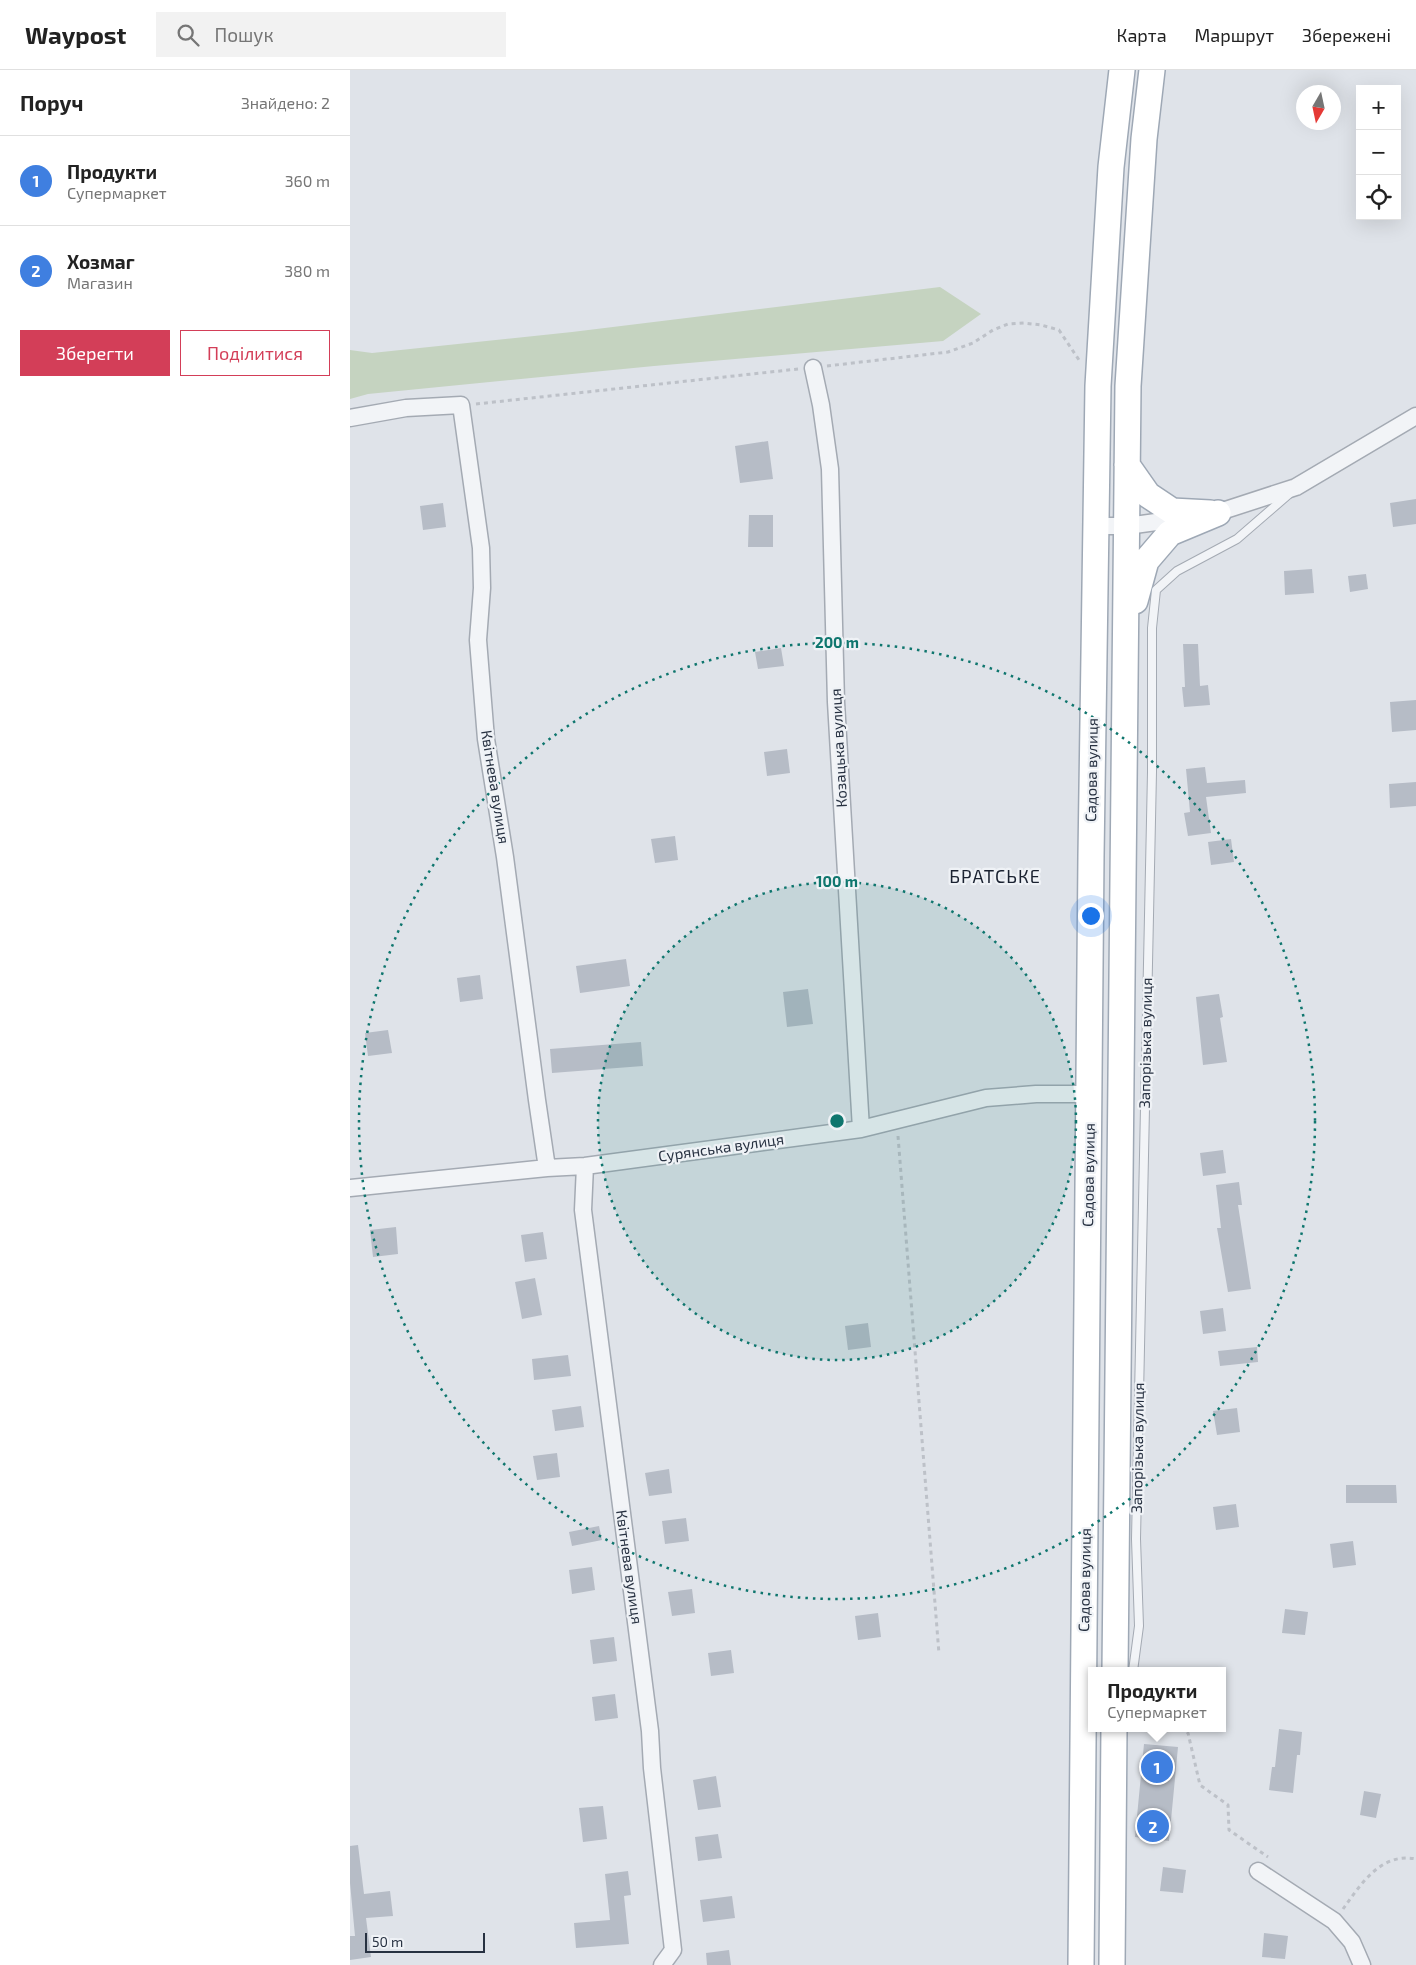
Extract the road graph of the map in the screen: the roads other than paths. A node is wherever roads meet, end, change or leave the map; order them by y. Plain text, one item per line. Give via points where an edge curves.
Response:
1 (1122, 70) edge
2 (1152, 70) edge
3 (812, 368) road end
4 (1416, 416) edge
5 (350, 418) edge
6 (1127, 465) junction
7 (1296, 487) junction
8 (1218, 514) junction
9 (1127, 520) junction
10 (1096, 526) junction
11 (1126, 632) junction
12 (1090, 1094) junction
13 (862, 1129) junction
14 (585, 1166) junction
15 (547, 1168) junction
16 (350, 1188) edge
17 (1115, 1667) edge
18 (1134, 1667) edge
19 (1114, 1732) edge
20 (1258, 1871) dead end
21 (674, 1958) edge
22 (1079, 1962) edge
23 (662, 1965) edge
24 (1112, 1965) edge
25 (1362, 1965) edge

1 - 10 main road, Садова вулиця via 1111,167 1098,386
2 - 6 main road, Садова вулиця via 1134,282
3 - 13 street, Козацька вулиця via 830,469 836,702
4 - 7 street
5 - 15 street, Квітнева вулиця via 406,408 461,405 480,548 482,588 478,640 486,739
6 - 8 main road via 1148,495 1172,510
6 - 9 main road, Садова вулиця
7 - 8 street
7 - 18 lane, Запорізька вулиця via 1238,539 1177,572 1156,590 1152,628 1152,772 1136,1529 1139,1626
8 - 9 street
8 - 11 main road via 1170,533 1146,562
9 - 10 street
9 - 11 main road, Садова вулиця
10 - 12 main road, Садова вулиця
11 - 17 main road, Садова вулиця
12 - 13 street, Сурянська вулиця via 986,1098
12 - 22 main road, Садова вулиця
13 - 14 street, Сурянська вулиця
14 - 15 street, Сурянська вулиця
14 - 21 street, Квітнева вулиця via 583,1210 649,1722
15 - 16 street, Сурянська вулиця
19 - 24 main road
20 - 25 street via 1334,1921 1352,1942
21 - 23 street, Квітнева вулиця

